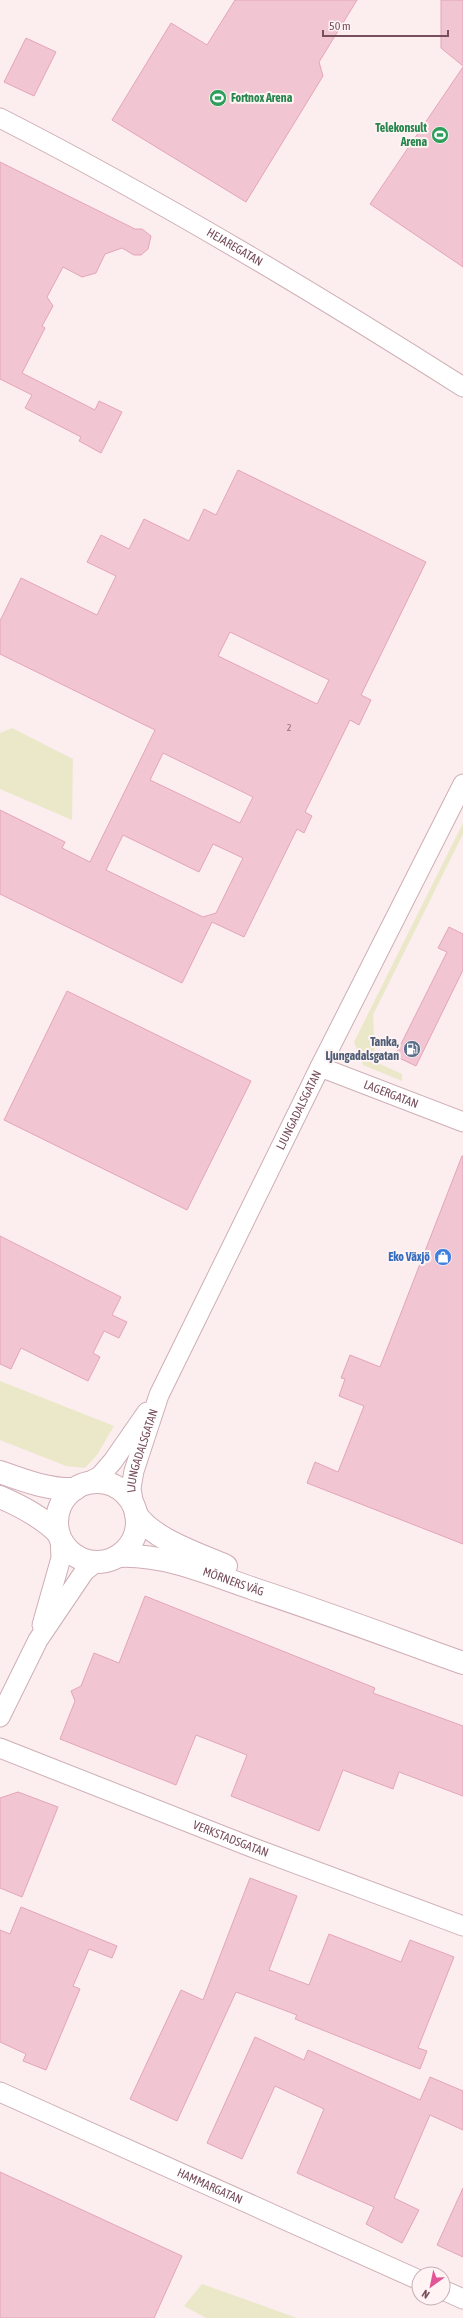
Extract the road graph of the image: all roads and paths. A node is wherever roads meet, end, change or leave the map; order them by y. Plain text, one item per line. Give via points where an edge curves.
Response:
1 (0, 118) edge
2 (463, 387) edge
3 (463, 784) edge
4 (320, 1066) junction
5 (463, 1122) edge
6 (159, 1395) junction
7 (0, 1472) edge
8 (78, 1487) junction
9 (0, 1497) edge
10 (135, 1510) junction
11 (59, 1535) junction
12 (119, 1556) junction
13 (96, 1562) junction
14 (346, 1620) junction
15 (38, 1640) junction
16 (463, 1663) edge
17 (0, 1717) edge
18 (0, 1748) edge
19 (463, 1926) edge
20 (0, 2092) edge
21 (411, 2276) edge
22 (451, 2294) edge
23 (463, 2299) edge

1 - 2 street, HEJAREGATAN via 89,163 314,293
3 - 4 street, LJUNGADALSGATAN
4 - 5 street, LAGERGATAN
4 - 6 street, LJUNGADALSGATAN
6 - 8 street, LJUNGADALSGATAN via 100,1476
6 - 10 street, LJUNGADALSGATAN via 134,1471 131,1488
7 - 8 main road via 60,1490
8 - 10 main road via 100,1482 114,1486 127,1496
8 - 11 main road via 59,1509
9 - 11 main road via 34,1514
10 - 12 main road via 137,1524 134,1537
10 - 14 main road, MÖRNERS VÄG via 151,1530 168,1539
11 - 13 main road via 67,1549 81,1559
11 - 15 street via 61,1558
12 - 13 main road
12 - 14 main road, MÖRNERS VÄG via 139,1555 186,1566
13 - 15 street via 84,1572
14 - 16 main road, MÖRNERS VÄG
15 - 17 street
18 - 19 street, VERKSTADSGATAN via 259,1850
20 - 21 street, HAMMARGATAN
22 - 23 street

